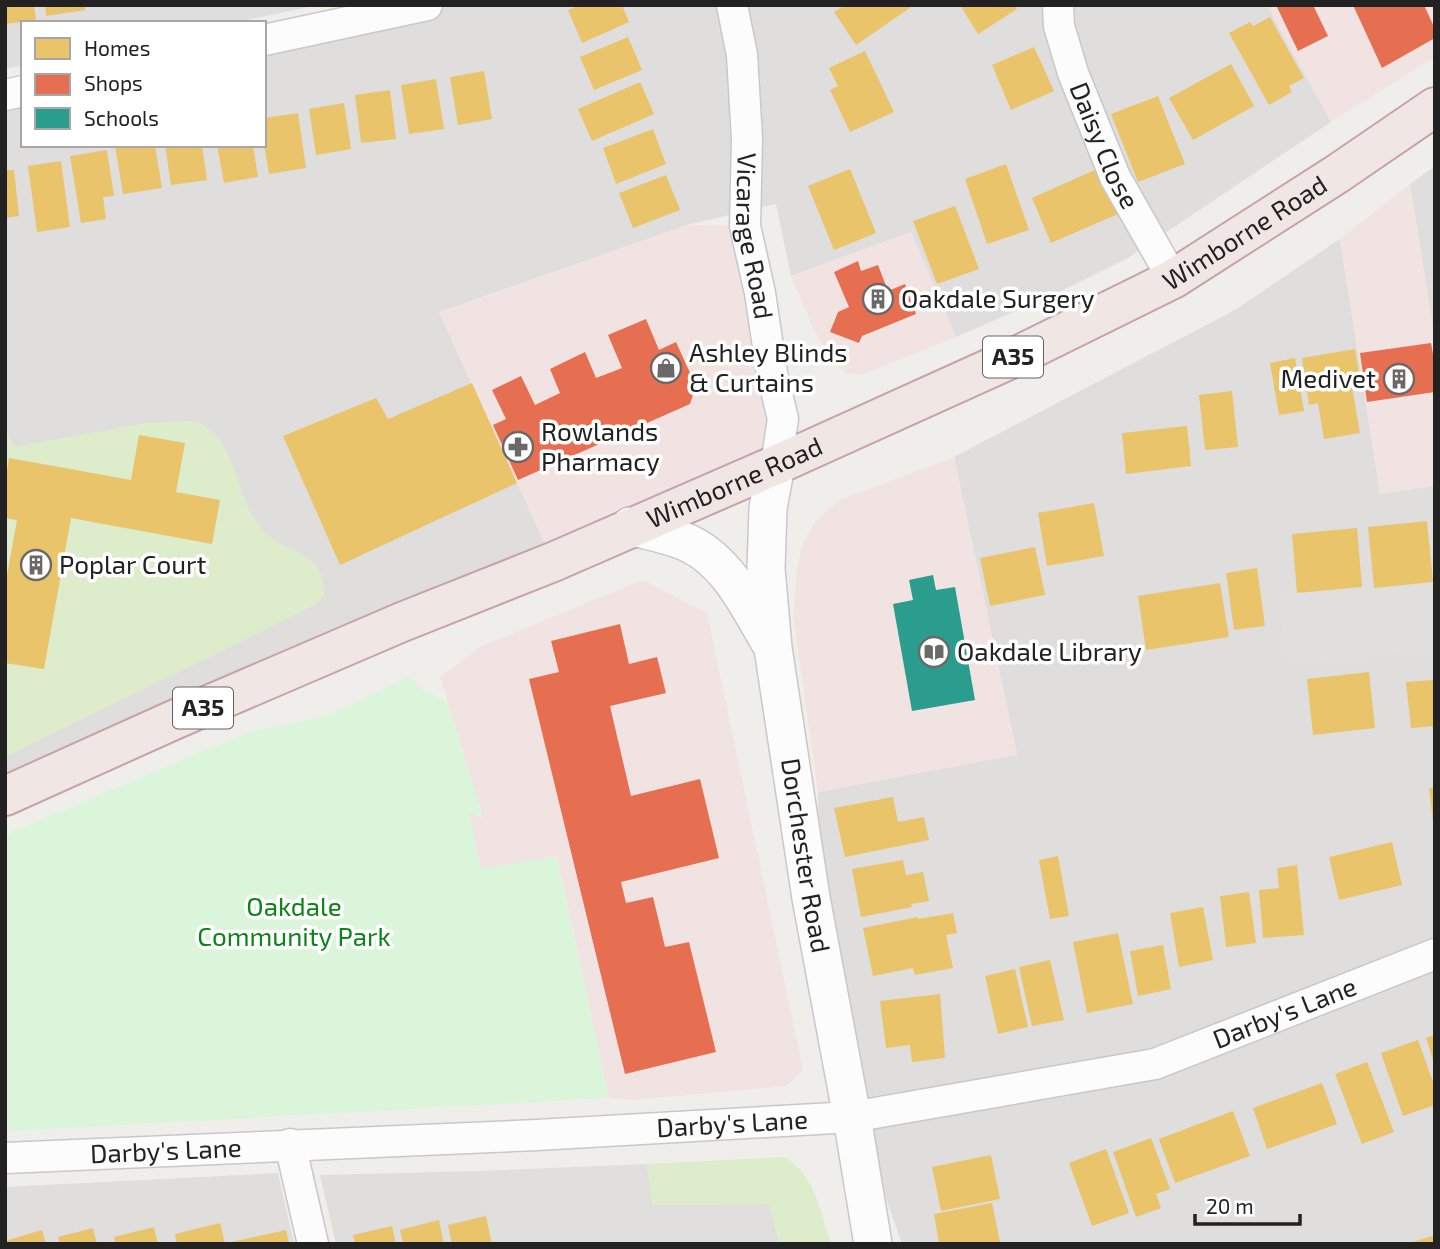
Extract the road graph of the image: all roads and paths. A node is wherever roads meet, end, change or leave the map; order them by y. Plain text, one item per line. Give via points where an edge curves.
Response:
1 (428, 5) edge
2 (732, 5) edge
3 (1058, 5) edge
4 (266, 40) edge
5 (1435, 107) edge
6 (1172, 279) junction
7 (776, 465) junction
8 (630, 526) junction
9 (773, 648) junction
10 (5, 796) edge
11 (1435, 954) edge
12 (852, 1116) junction
13 (290, 1144) junction
14 (5, 1158) edge
15 (313, 1244) edge
16 (873, 1244) edge

1 - 4 street
2 - 7 street, Vicarage Road via 742,55 745,226 783,419
3 - 6 street, Daisy Close via 1059,26 1073,73 1115,177
5 - 6 highway, Wimborne Road / A35
6 - 7 highway, Wimborne Road / A35
7 - 8 highway, Wimborne Road / A35
7 - 9 street, Dorchester Road via 768,508 767,557
8 - 9 street via 692,545 718,564
8 - 10 highway, Wimborne Road / A35
9 - 12 street, Dorchester Road via 811,898
11 - 12 street, Darby's Lane via 1155,1064
12 - 13 street, Darby's Lane
12 - 16 street, Dorchester Road
13 - 14 street, Darby's Lane
13 - 15 street

